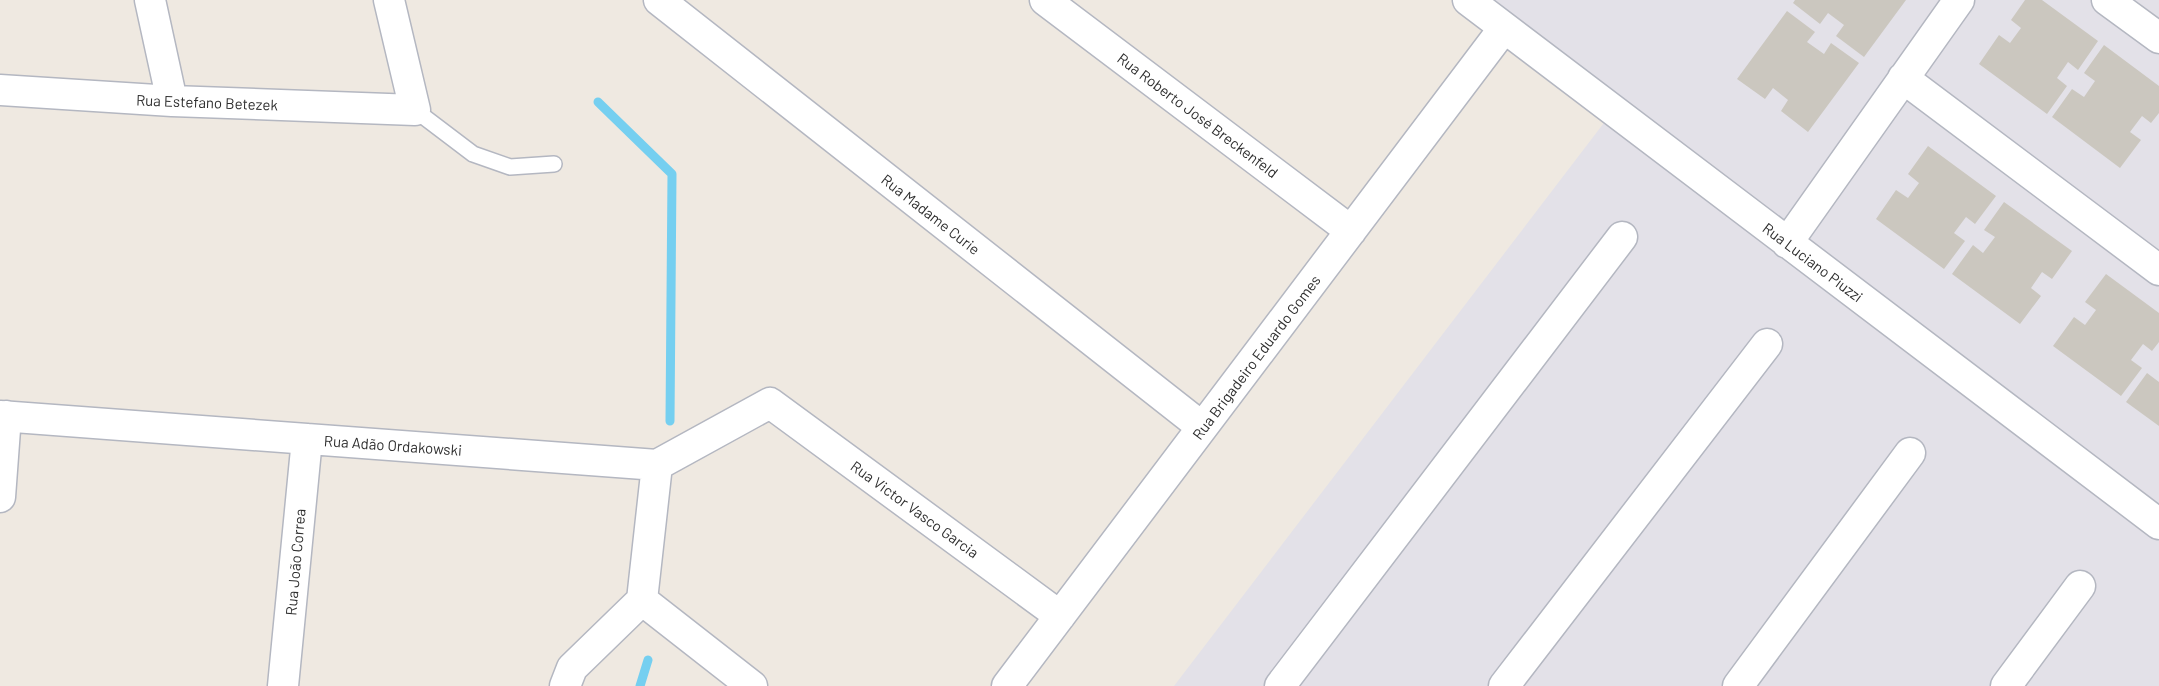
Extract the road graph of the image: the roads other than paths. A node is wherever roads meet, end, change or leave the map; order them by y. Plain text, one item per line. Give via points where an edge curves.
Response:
1 (150, 0) edge
2 (389, 0) edge
3 (659, 0) edge
4 (1045, 0) edge
5 (1468, 0) edge
6 (1959, 0) edge
7 (2107, 0) edge
8 (1504, 28) junction
9 (2159, 38) edge
10 (1903, 78) junction
11 (0, 90) edge
12 (172, 101) junction
13 (415, 110) junction
14 (554, 164) dead end
15 (1351, 231) junction
16 (1622, 237) dead end
17 (1788, 243) junction
18 (2159, 270) edge
19 (1767, 344) dead end
20 (3, 416) edge
21 (1202, 427) junction
22 (307, 439) junction
23 (1910, 453) dead end
24 (657, 465) junction
25 (0, 497) edge
26 (2159, 524) edge
27 (2080, 586) dead end
28 (642, 600) junction
29 (1060, 616) junction
30 (283, 686) edge
31 (565, 686) edge
32 (752, 686) edge
33 (1006, 686) edge
34 (1280, 686) edge
35 (1504, 686) edge
36 (1738, 686) edge
37 (2006, 686) edge

1 - 12 street
2 - 13 street
3 - 21 street, Rua Madame Curie
4 - 15 street, Rua Roberto José Breckenfeld
5 - 8 street, Rua Luciano Piuzzi
6 - 10 street
7 - 9 street
8 - 15 street, Rua Brigadeiro Eduardo Gomes
8 - 17 street, Rua Luciano Piuzzi
10 - 17 street
10 - 18 street
11 - 12 street, Rua Estefano Betezek
12 - 13 street, Rua Estefano Betezek
13 - 14 lane via 473,154 510,167
15 - 21 street, Rua Brigadeiro Eduardo Gomes
16 - 34 street
17 - 26 street, Rua Luciano Piuzzi
19 - 35 street
20 - 22 street, Rua Adão Ordakowski
20 - 25 street
21 - 29 street, Rua Brigadeiro Eduardo Gomes
22 - 24 street, Rua Adão Ordakowski
22 - 30 street, Rua João Correa
23 - 36 street
24 - 28 street
24 - 29 street, Rua Victor Vasco Garcia via 770,403
27 - 37 street
28 - 31 street via 572,668
28 - 32 street
29 - 33 street, Rua Brigadeiro Eduardo Gomes

